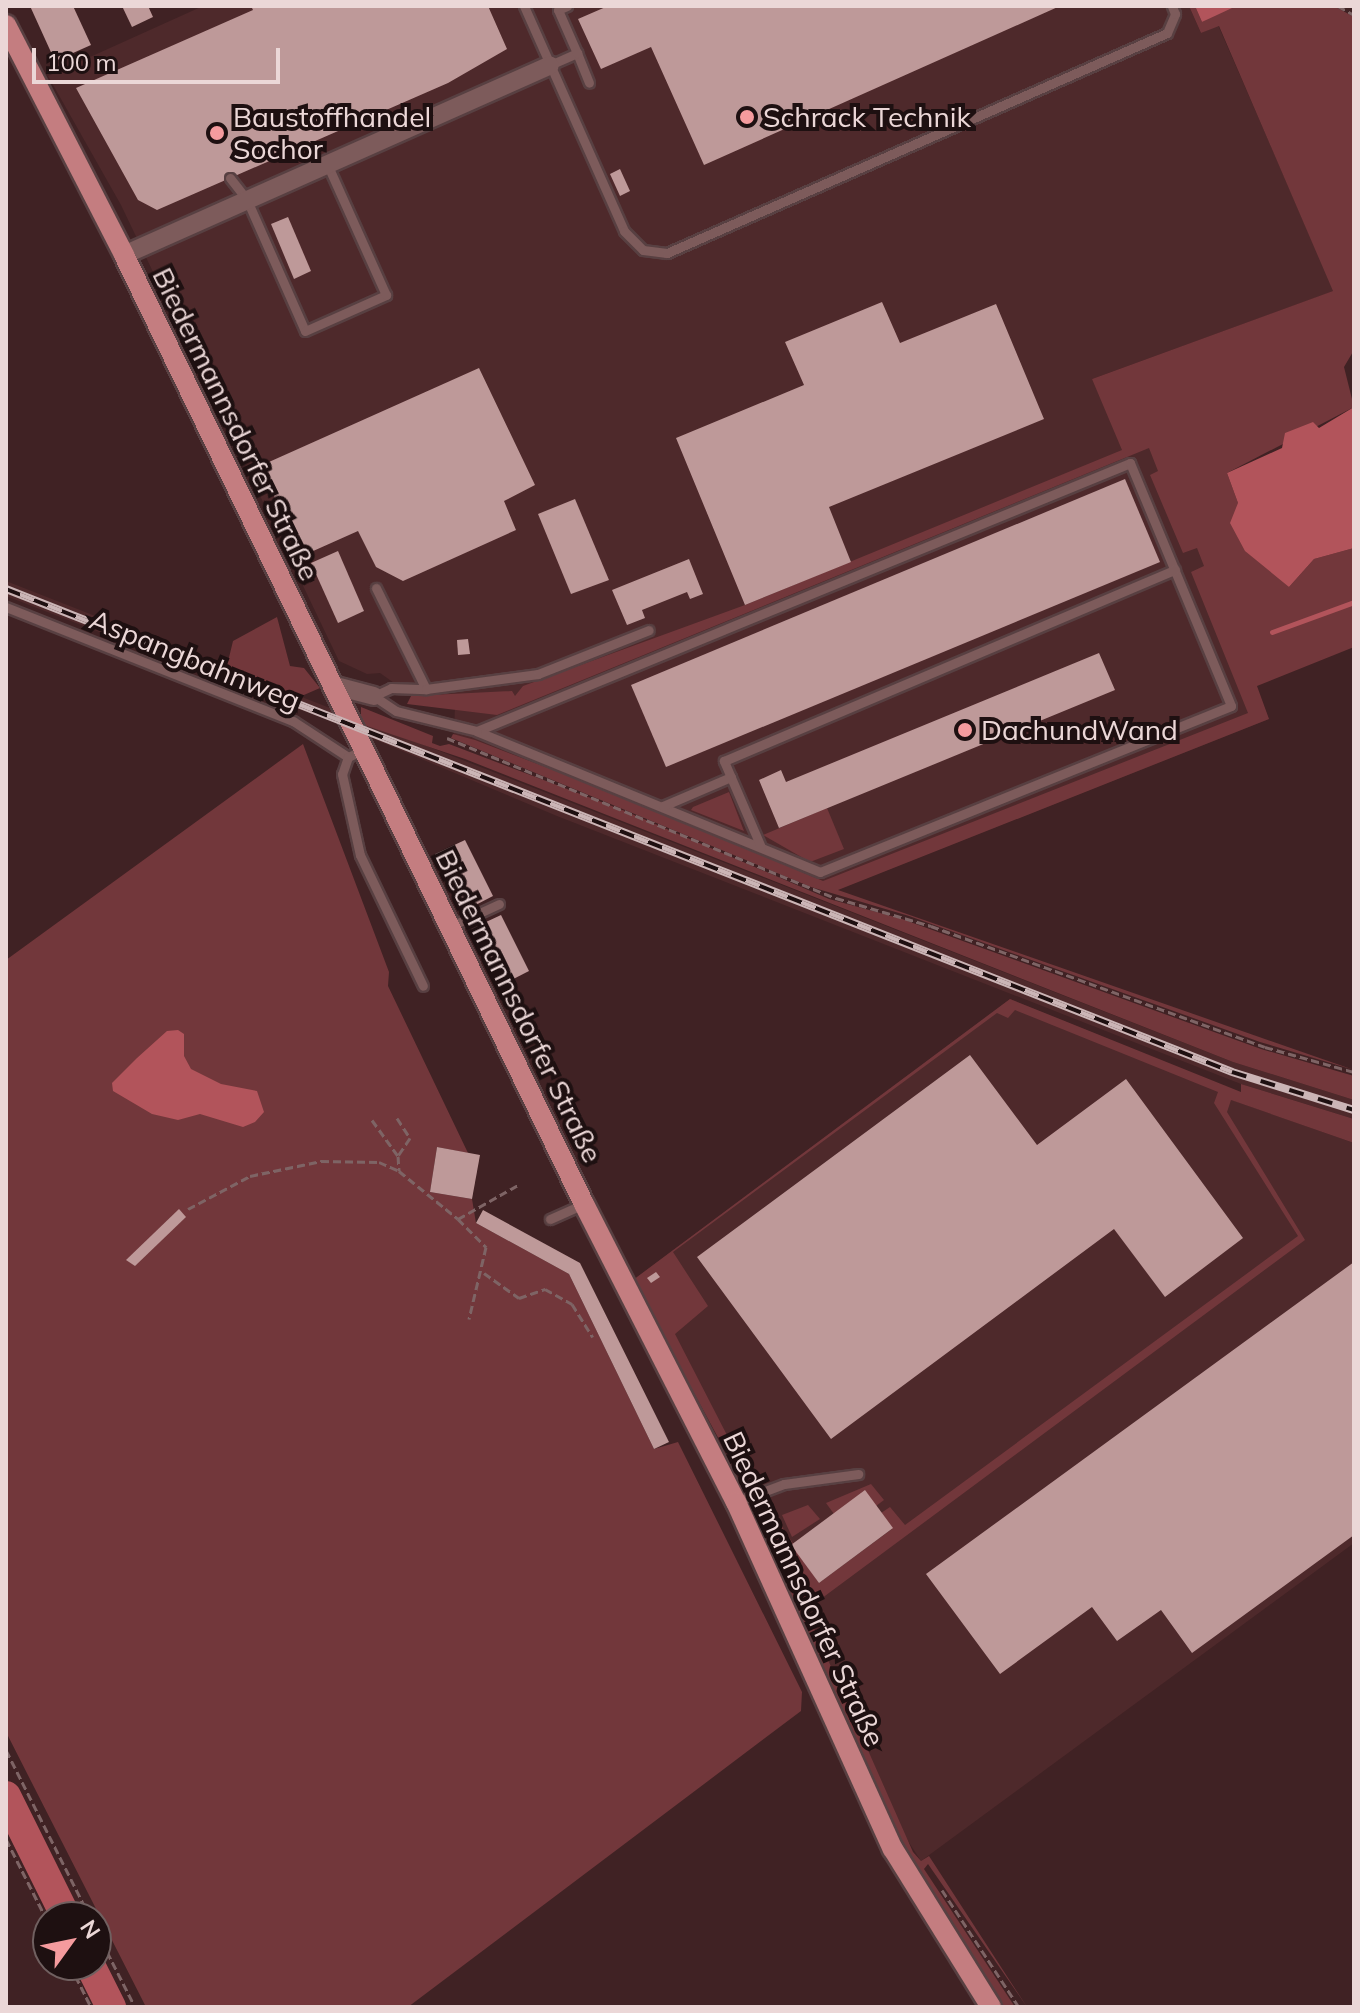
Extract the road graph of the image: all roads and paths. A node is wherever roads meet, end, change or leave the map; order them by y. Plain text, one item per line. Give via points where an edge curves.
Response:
1 (524, 6) edge
2 (1172, 6) edge
3 (1338, 6) edge
4 (562, 8) edge
5 (1354, 15) edge
6 (6, 25) edge
7 (577, 53) junction
8 (550, 65) junction
9 (589, 83) dead end
10 (327, 164) junction
11 (230, 178) dead end
12 (247, 200) junction
13 (124, 255) junction
14 (1175, 570) junction
15 (376, 588) dead end
16 (6, 607) edge
17 (649, 630) dead end
18 (332, 685) junction
19 (426, 689) junction
20 (374, 696) junction
21 (435, 723) junction
22 (477, 731) junction
23 (355, 754) junction
24 (731, 777) junction
25 (663, 806) junction
26 (761, 847) junction
27 (499, 904) dead end
28 (449, 927) junction
29 (423, 986) dead end
30 (1354, 1072) edge
31 (397, 1118) dead end
32 (372, 1120) dead end
33 (398, 1156) junction
34 (399, 1171) junction
35 (518, 1185) dead end
36 (584, 1204) junction
37 (188, 1209) dead end
38 (458, 1219) junction
39 (550, 1219) dead end
40 (484, 1273) junction
41 (469, 1319) dead end
42 (593, 1337) dead end
43 (858, 1474) dead end
44 (736, 1502) junction
45 (6, 1750) edge
46 (6, 1839) edge
47 (937, 1883) dead end
48 (37, 1901) edge
49 (82, 1901) edge
50 (112, 1962) edge
51 (78, 1981) edge
52 (91, 2007) edge
53 (135, 2007) edge
54 (991, 2007) edge
55 (1019, 2007) edge

1 - 8 lane
2 - 8 lane via 1175,14 1167,33 667,253 643,250 624,231
3 - 5 path
4 - 7 lane
6 - 13 main road, Biedermannsdorfer Straße
7 - 8 lane
7 - 9 lane
8 - 10 street
10 - 12 street
10 - 12 lane via 386,295 305,331
11 - 12 lane
12 - 13 street
13 - 18 main road, Biedermannsdorfer Straße
14 - 22 lane via 1130,463
14 - 24 lane via 724,761
14 - 26 lane via 1231,706 820,872
15 - 19 lane
16 - 23 lane, Aspangbahnweg via 293,721
17 - 19 lane via 538,674
18 - 20 street
18 - 23 main road, Biedermannsdorfer Straße
19 - 20 lane via 391,688
20 - 21 lane via 396,711
21 - 22 lane
21 - 30 path via 450,741 664,824 807,888 931,926 1265,1047
22 - 25 lane
23 - 28 main road, Biedermannsdorfer Straße
23 - 29 lane via 342,774 360,855
24 - 25 lane
24 - 26 lane
25 - 26 lane
27 - 28 lane
28 - 36 main road, Biedermannsdorfer Straße
31 - 33 path via 410,1138
32 - 33 path
33 - 34 path
34 - 37 path via 379,1162 278,1166 220,1189
34 - 38 path
35 - 38 path
36 - 39 lane
36 - 44 main road, Biedermannsdorfer Straße
38 - 40 path via 486,1247
40 - 41 path
40 - 42 path via 519,1298 545,1289 572,1304
43 - 44 lane via 784,1484
44 - 54 main road, Biedermannsdorfer Straße via 893,1849
45 - 49 path
46 - 48 path
47 - 55 path
50 - 53 path
51 - 52 path

